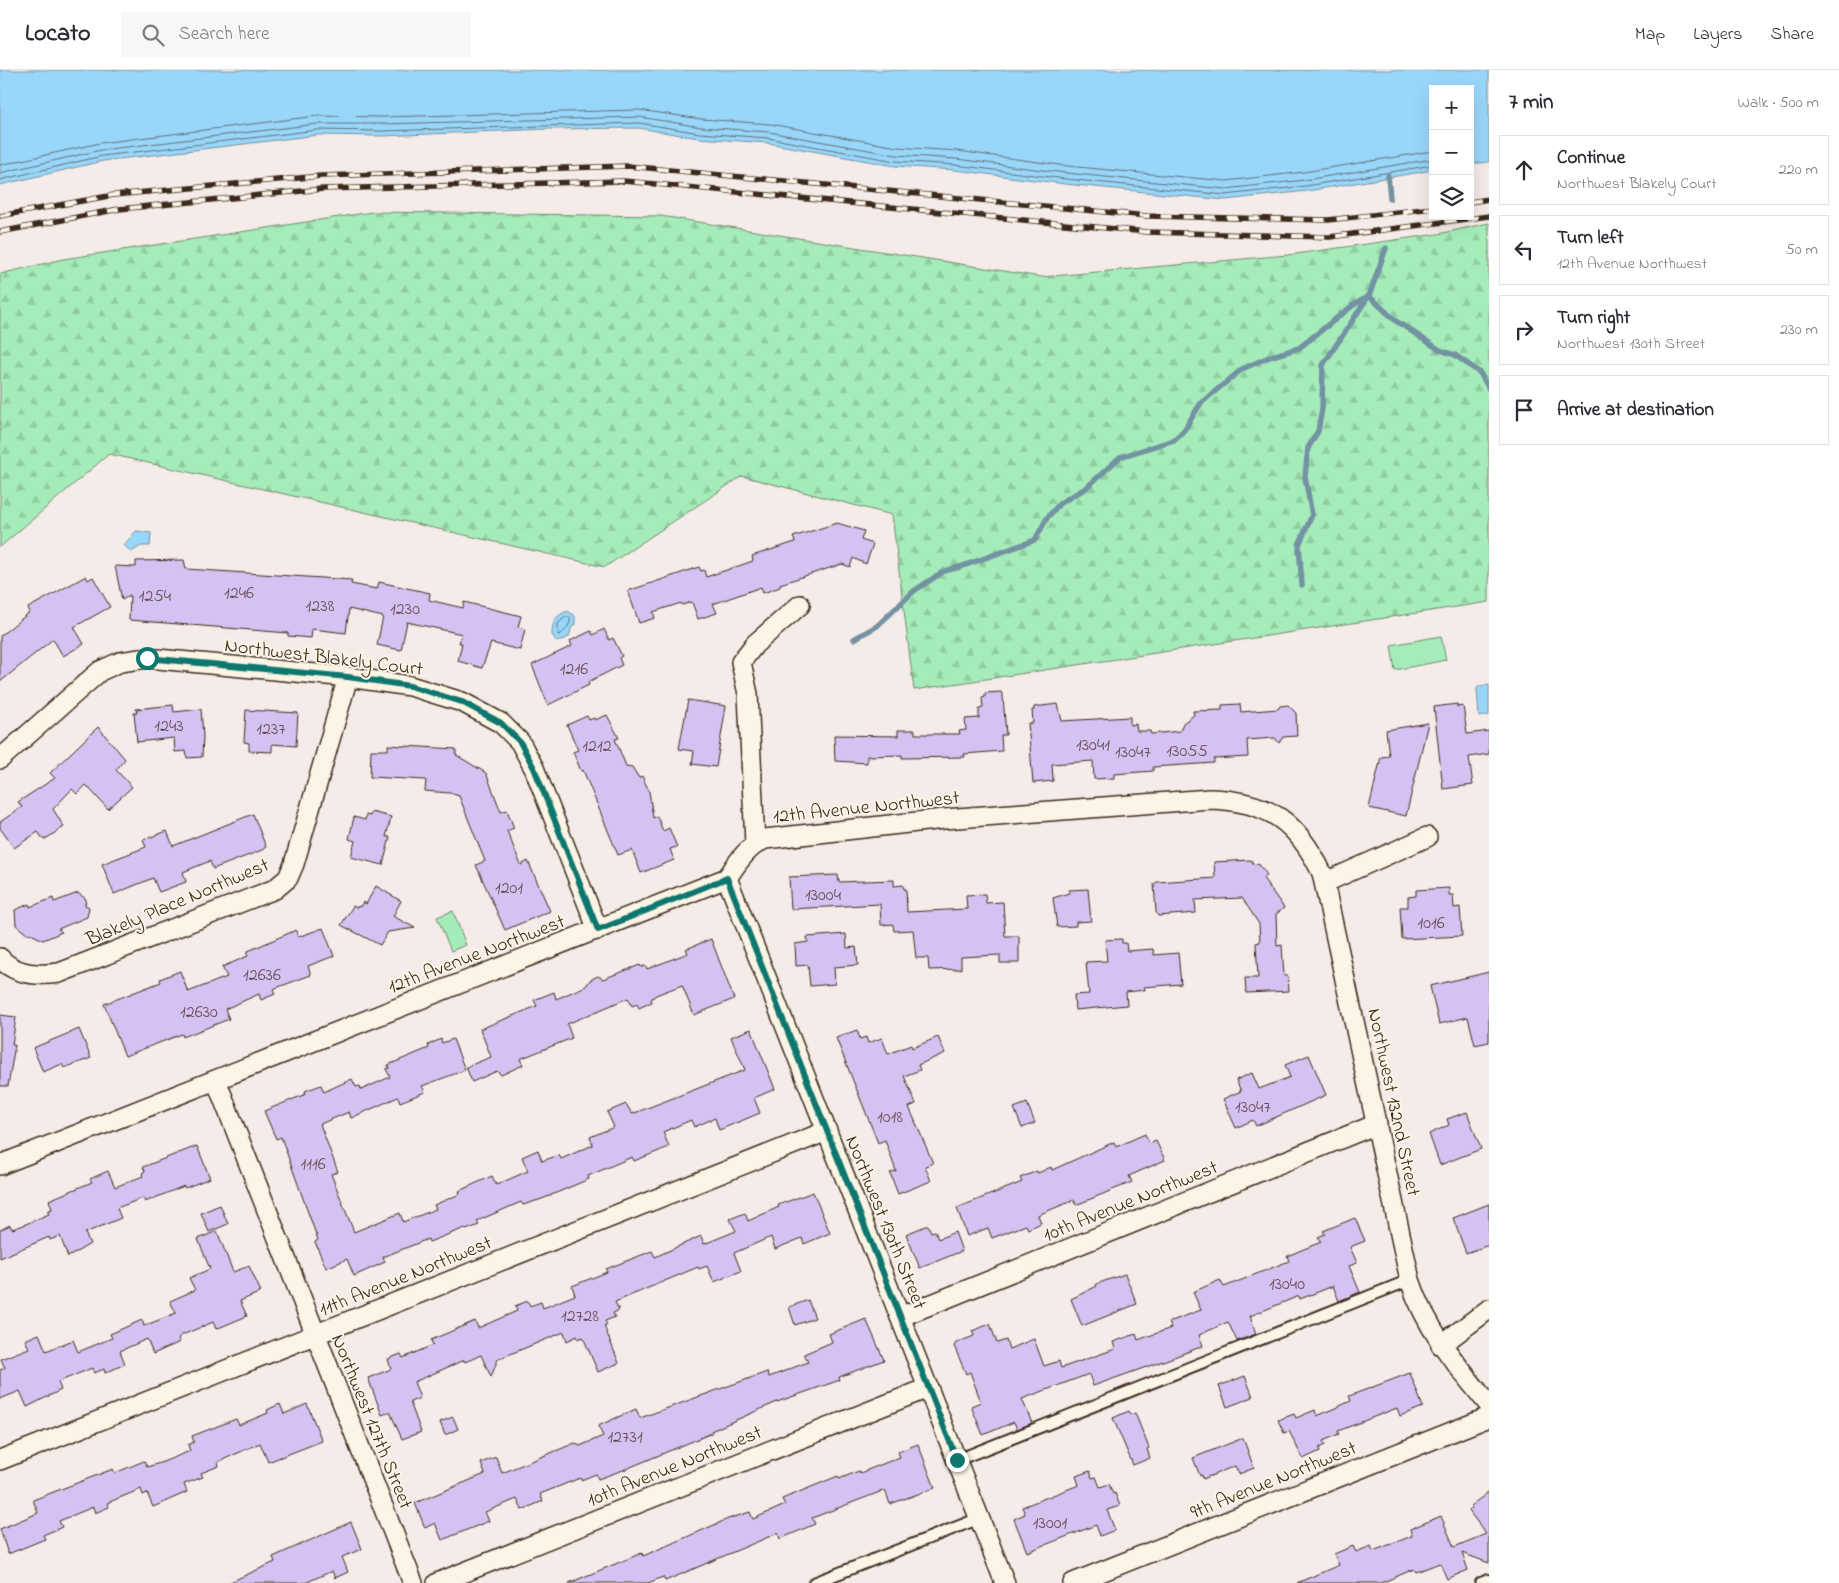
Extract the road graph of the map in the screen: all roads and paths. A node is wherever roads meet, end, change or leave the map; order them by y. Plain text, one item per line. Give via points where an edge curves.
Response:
1 (800, 604) dead end
2 (348, 677) junction
3 (0, 759) edge
4 (1266, 810) joint
5 (1427, 837) dead end
6 (755, 844) junction
7 (727, 878) junction
8 (1326, 882) junction
9 (598, 930) junction
10 (0, 958) edge
11 (216, 1080) junction
12 (1377, 1124) junction
13 (827, 1131) junction
14 (0, 1165) edge
15 (1410, 1280) junction
16 (1489, 1308) edge
17 (900, 1317) junction
18 (315, 1334) junction
19 (1441, 1344) junction
20 (928, 1388) junction
21 (1489, 1405) edge
22 (1489, 1417) edge
23 (0, 1460) edge
24 (957, 1460) junction
25 (980, 1518) junction
26 (1489, 1580) edge
27 (413, 1583) edge
28 (437, 1583) edge
29 (814, 1583) edge
30 (1005, 1583) edge
31 (1073, 1583) edge
32 (1481, 1583) edge

1 - 6 street via 755,644 741,662 748,694
2 - 3 street, Northwest Blakely Court via 147,658 120,662 100,671
2 - 9 street, Northwest Blakely Court via 410,686 462,702 501,723 520,742 534,768
2 - 10 street, Blakely Place Northwest via 294,864 288,878 275,889 59,973 41,976 22,973
4 - 6 street, 12th Avenue Northwest via 1235,800 1210,799 944,819 778,837
4 - 8 street, Northwest 132nd Street via 1300,836
5 - 8 street
6 - 7 street, 12th Avenue Northwest
7 - 9 street, 12th Avenue Northwest
7 - 13 street, Northwest 130th Street
8 - 12 street, Northwest 132nd Street
9 - 11 street, 12th Avenue Northwest
11 - 14 street, 12th Avenue Northwest
11 - 18 street, Northwest 127th Street
12 - 15 street, Northwest 132nd Street
12 - 17 street, 10th Avenue Northwest
13 - 17 street, Northwest 130th Street
13 - 18 street, 11th Avenue Northwest
15 - 19 street, Northwest 132nd Street via 1423,1314
15 - 24 lane
16 - 19 street
17 - 20 street, Northwest 130th Street
18 - 23 street, 11th Avenue Northwest
18 - 27 street, Northwest 127th Street
19 - 21 street, Northwest 132nd Street
20 - 24 street, Northwest 130th Street
20 - 28 street, 10th Avenue Northwest
22 - 31 street, 9th Avenue Northwest
24 - 25 street, Northwest 130th Street
25 - 29 lane
25 - 30 street, Northwest 130th Street
26 - 32 lane

